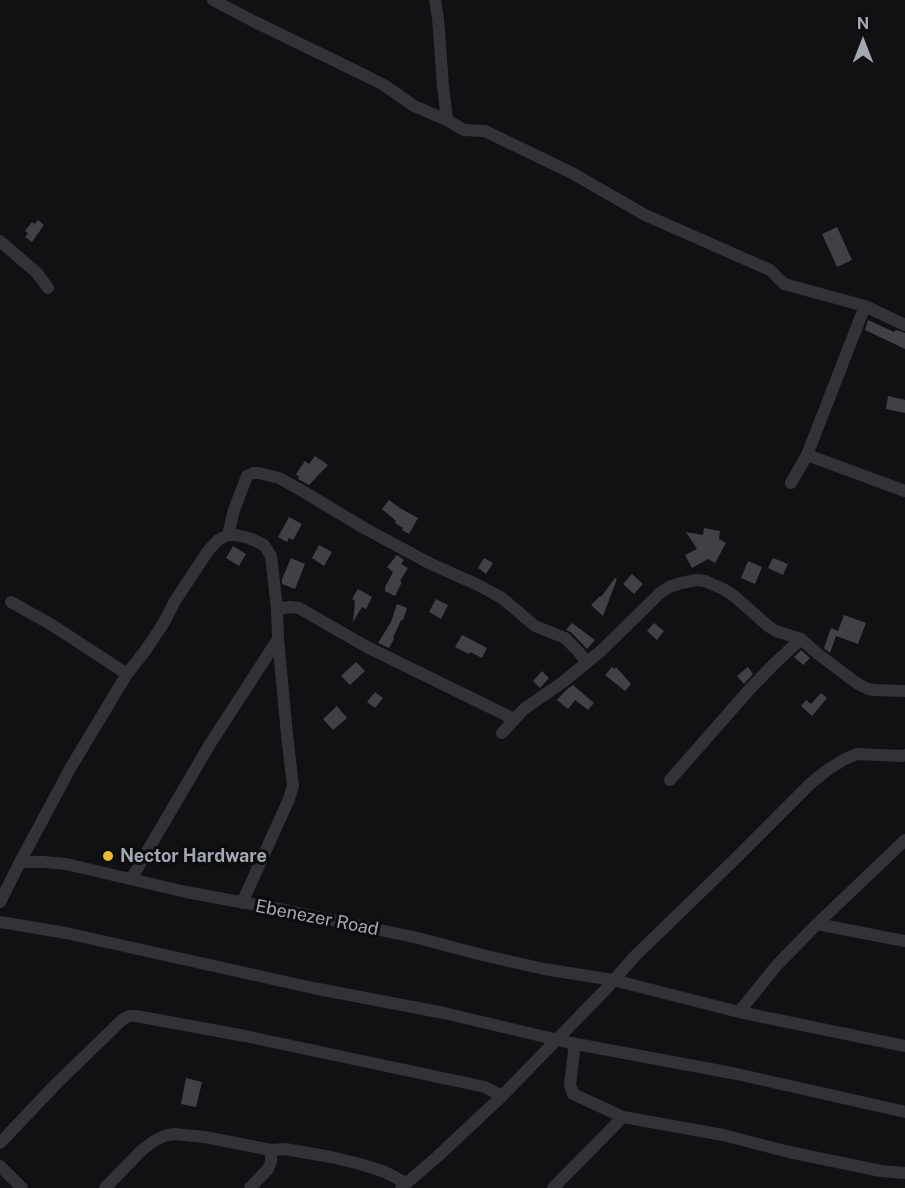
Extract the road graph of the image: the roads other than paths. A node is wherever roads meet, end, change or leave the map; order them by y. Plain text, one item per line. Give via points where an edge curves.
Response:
1 (213, 0) edge
2 (435, 0) edge
3 (447, 120) junction
4 (0, 241) edge
5 (48, 288) dead end
6 (865, 306) junction
7 (905, 325) edge
8 (807, 455) junction
9 (791, 483) dead end
10 (905, 491) edge
11 (228, 536) junction
12 (11, 602) dead end
13 (278, 609) junction
14 (279, 639) junction
15 (801, 639) junction
16 (586, 663) junction
17 (127, 674) junction
18 (905, 691) edge
19 (514, 719) junction
20 (502, 733) dead end
21 (905, 755) edge
22 (670, 780) dead end
23 (905, 840) edge
24 (20, 862) junction
25 (131, 879) junction
26 (0, 903) edge
27 (242, 903) junction
28 (0, 922) edge
29 (817, 924) junction
30 (905, 941) edge
31 (613, 980) junction
32 (739, 1012) junction
33 (557, 1038) junction
34 (571, 1042) junction
35 (905, 1046) edge
36 (502, 1096) junction
37 (905, 1112) edge
38 (623, 1117) junction
39 (0, 1143) edge
40 (271, 1150) junction
41 (0, 1166) edge
42 (905, 1173) edge
43 (403, 1185) edge
44 (22, 1188) edge
45 (105, 1188) edge
46 (250, 1188) edge
47 (553, 1188) edge

1 - 3 street
2 - 3 street
3 - 6 street via 464,130 485,132 572,173 645,215 770,270 784,284
4 - 5 street via 37,273
6 - 7 street
6 - 8 street
8 - 9 street
8 - 10 street
11 - 13 street via 249,538 264,545 270,553
11 - 16 street via 247,476 259,473 279,478 429,563 502,597 535,626 565,638
11 - 17 street via 208,551
12 - 17 street
13 - 14 street
13 - 19 street via 299,608
14 - 25 street via 210,744
14 - 27 street via 293,786
15 - 16 street via 768,626 723,589 696,580 660,593
15 - 18 street via 868,689
15 - 22 street via 742,698
16 - 19 street
17 - 24 street
19 - 20 street
21 - 31 street via 857,754 826,771
23 - 29 street
24 - 25 street, Ebenezer Road via 66,864
24 - 26 street
25 - 27 street, Ebenezer Road
27 - 31 street, Ebenezer Road via 418,938 544,969
28 - 33 street
29 - 30 street
29 - 32 street
31 - 32 street, Ebenezer Road
31 - 33 street
32 - 35 street, Ebenezer Road
33 - 34 street
33 - 36 street
34 - 37 street
34 - 38 street via 573,1094
36 - 39 street via 485,1087 257,1038 129,1016
36 - 43 street
38 - 42 street
38 - 47 street
40 - 43 street via 347,1160 385,1173
40 - 45 street via 205,1137 164,1136 142,1150
40 - 46 street via 268,1169
41 - 44 street

